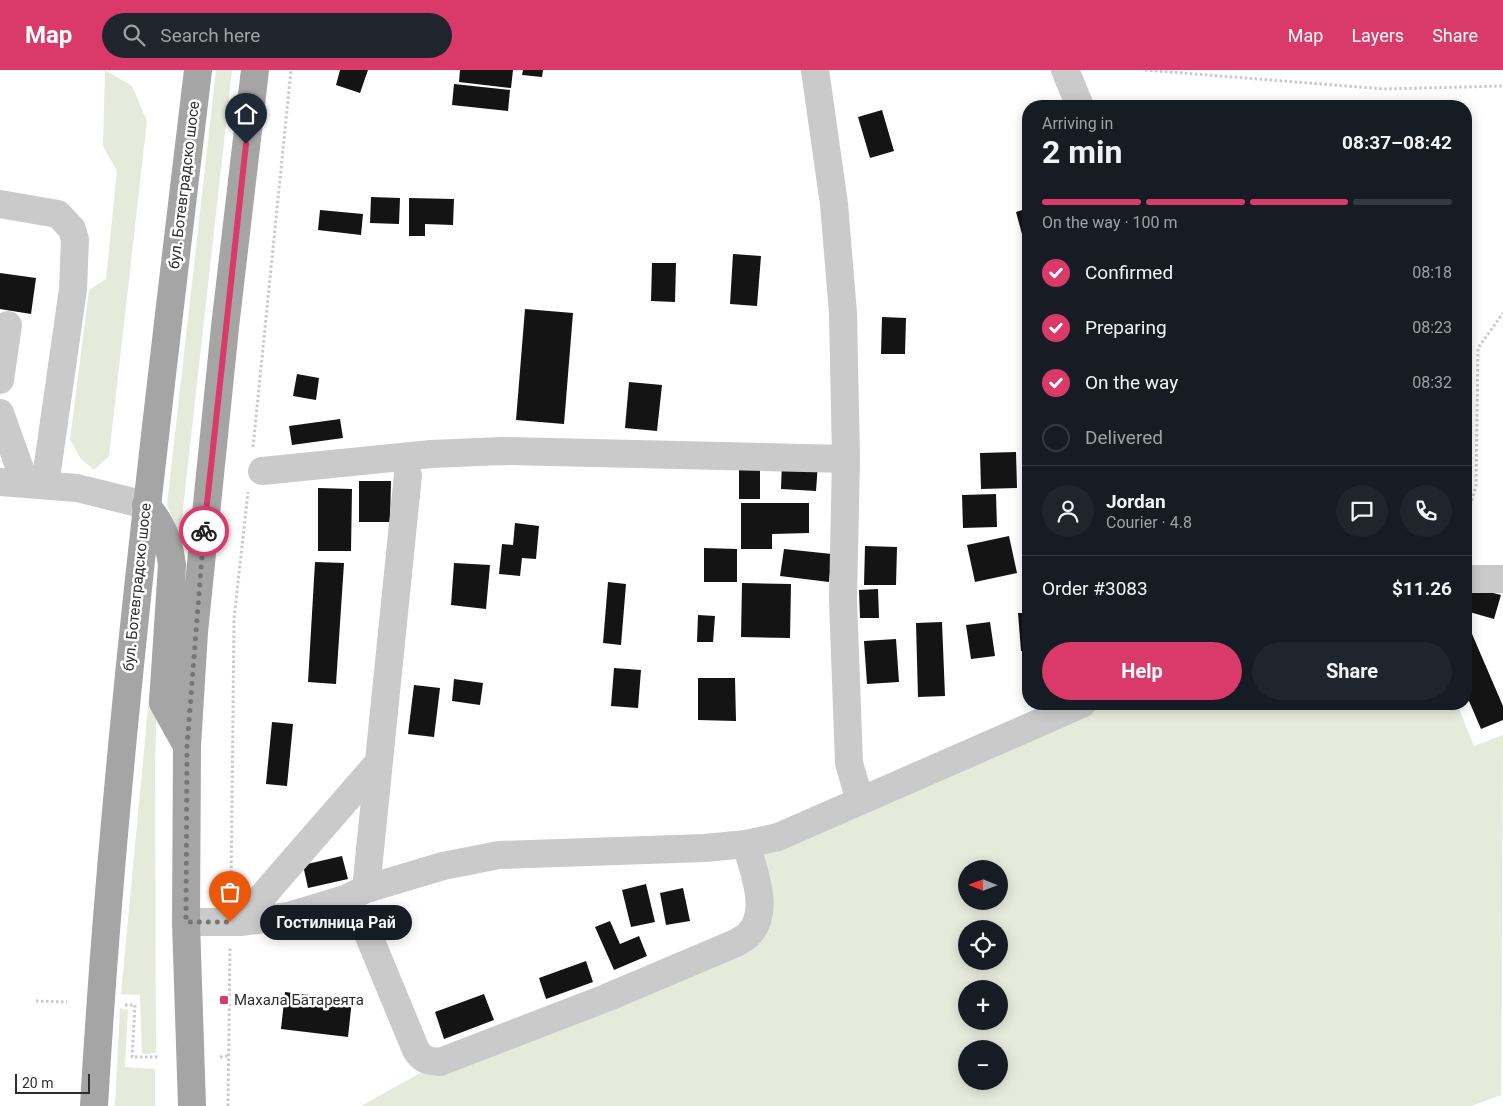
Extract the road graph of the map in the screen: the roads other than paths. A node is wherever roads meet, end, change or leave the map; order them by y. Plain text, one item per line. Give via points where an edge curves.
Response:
1 (198, 70) edge
2 (255, 70) edge
3 (815, 70) edge
4 (1065, 70) edge
5 (1078, 100) edge
6 (0, 204) edge
7 (8, 325) dead end
8 (0, 380) edge
9 (0, 413) edge
10 (846, 459) junction
11 (255, 471) road end
12 (408, 475) dead end
13 (23, 483) edge
14 (146, 505) junction
15 (1472, 579) edge
16 (1503, 579) edge
17 (1068, 710) edge
18 (187, 746) junction
19 (379, 762) junction
20 (860, 801) junction
21 (746, 844) junction
22 (355, 894) junction
23 (186, 922) junction
24 (235, 922) junction
25 (94, 1106) edge
26 (192, 1106) edge

1 - 14 main road, бул. Ботевградско шосе
2 - 18 main road via 206,508
3 - 10 street via 834,204 843,313
4 - 5 street
6 - 13 street via 58,214 72,229 75,240 73,289
7 - 8 street
9 - 13 street
10 - 11 street via 503,451 431,454
10 - 20 street via 843,600 849,763
12 - 19 street
13 - 14 street via 77,488
14 - 18 main road via 158,519 170,548 172,565 163,703
14 - 25 main road, бул. Ботевградско шосе via 112,838
15 - 16 street
17 - 20 street
18 - 23 main road
19 - 22 street
19 - 24 street
20 - 21 street via 778,837
21 - 22 street via 499,854 443,866
21 - 22 street via 760,900 757,918 749,934 736,943 606,998 440,1062 420,1058 368,934
22 - 24 street via 289,916
23 - 24 street
23 - 26 main road

